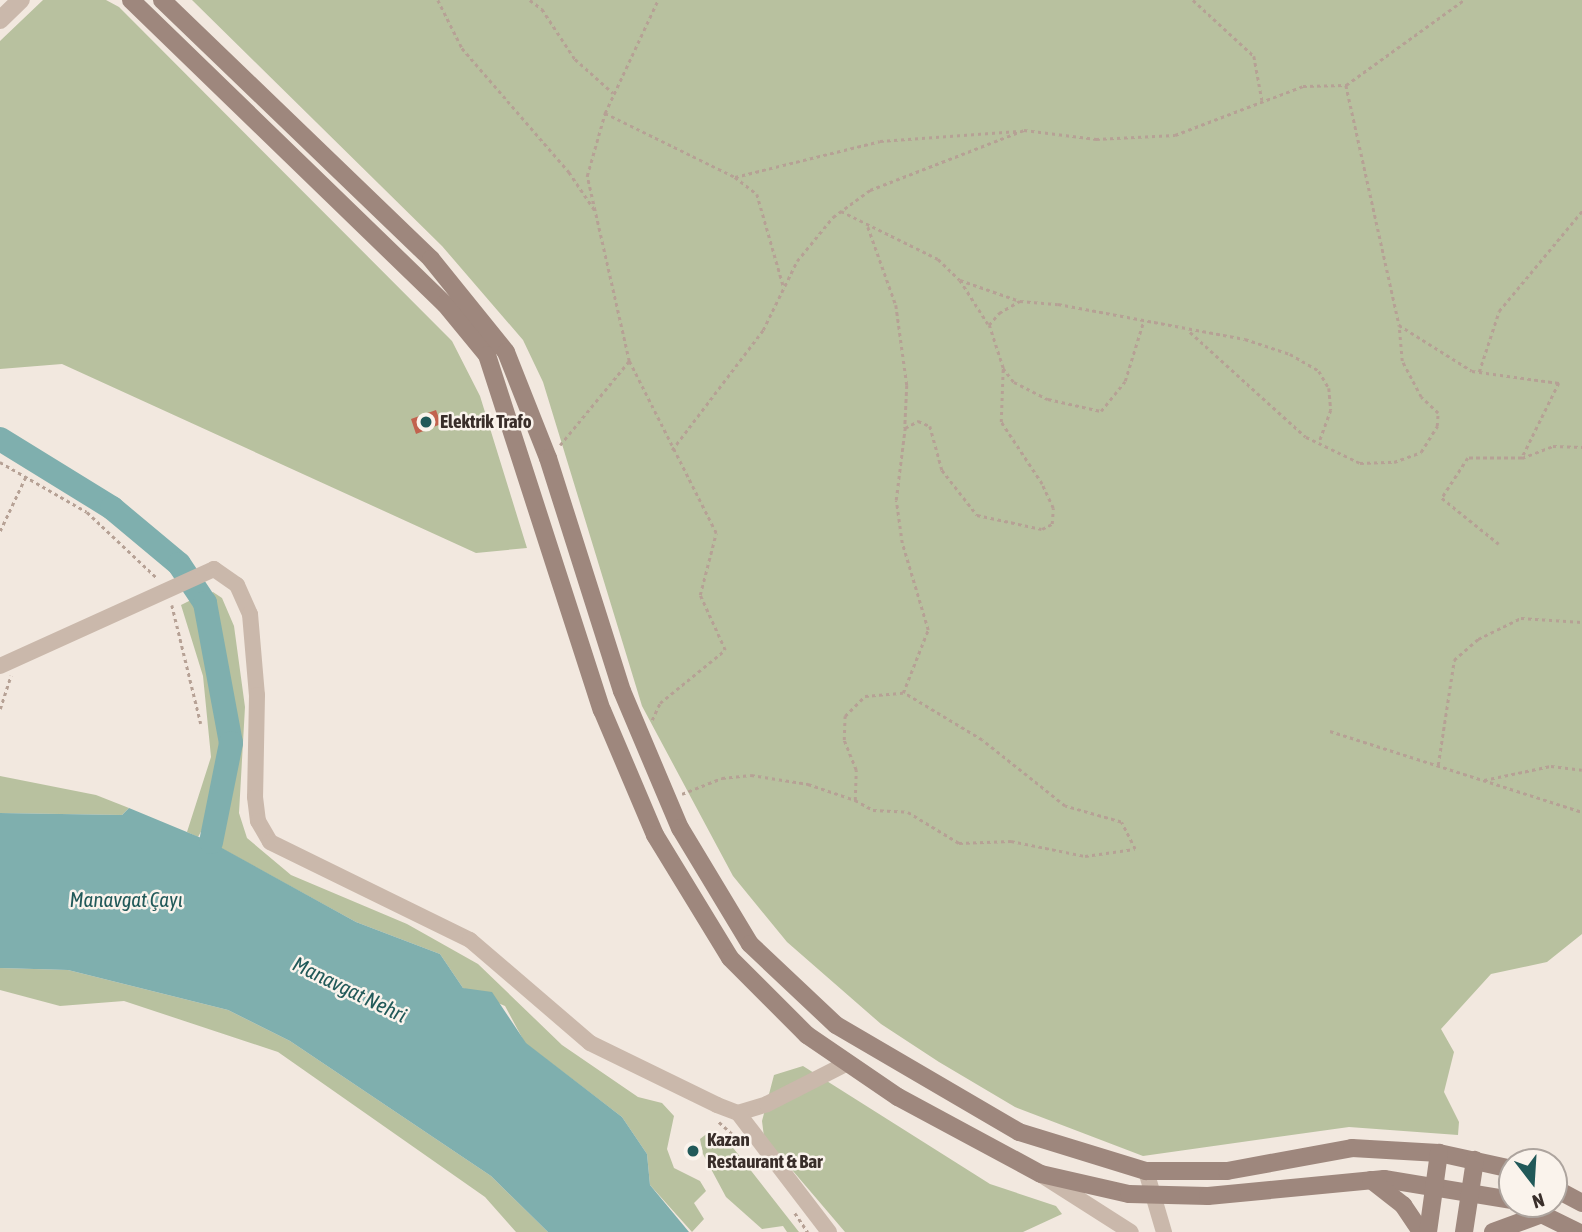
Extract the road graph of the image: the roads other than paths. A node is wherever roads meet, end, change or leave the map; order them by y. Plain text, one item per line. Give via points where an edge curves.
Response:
1 (21, 0) edge
2 (131, 0) edge
3 (162, 0) edge
4 (0, 20) edge
5 (1, 666) edge
6 (846, 1065) junction
7 (738, 1113) junction
8 (1439, 1153) junction
9 (1475, 1160) junction
10 (1498, 1166) edge
11 (1146, 1171) junction
12 (1041, 1174) junction
13 (1371, 1180) junction
14 (1431, 1183) junction
15 (1471, 1191) junction
16 (1156, 1195) junction
17 (1498, 1197) edge
18 (1531, 1218) edge
19 (1550, 1218) edge
20 (829, 1232) edge
21 (1131, 1232) edge
22 (1164, 1232) edge
23 (1421, 1232) edge
24 (1428, 1232) edge
25 (1464, 1232) edge
26 (1493, 1232) edge
27 (1578, 1232) edge

1 - 4 street
2 - 6 main road via 445,304 486,355 500,382 602,710 655,835 730,958 776,1007
3 - 11 main road via 472,305 506,352 548,458 642,742 667,800 744,936 836,1025 1018,1132
5 - 7 street via 214,569 237,585 250,614 257,695 254,797 258,821 270,842 470,940 590,1044
6 - 7 street
6 - 12 main road
7 - 20 street
8 - 9 main road
8 - 11 main road via 1352,1148 1227,1171
8 - 14 main road
9 - 10 main road
9 - 15 main road
11 - 16 street
12 - 16 main road
12 - 21 street
13 - 14 main road
13 - 16 main road via 1208,1196
13 - 23 main road via 1402,1205
14 - 15 main road
14 - 24 main road
15 - 17 main road
15 - 25 main road
16 - 22 street
18 - 26 main road
19 - 27 main road

